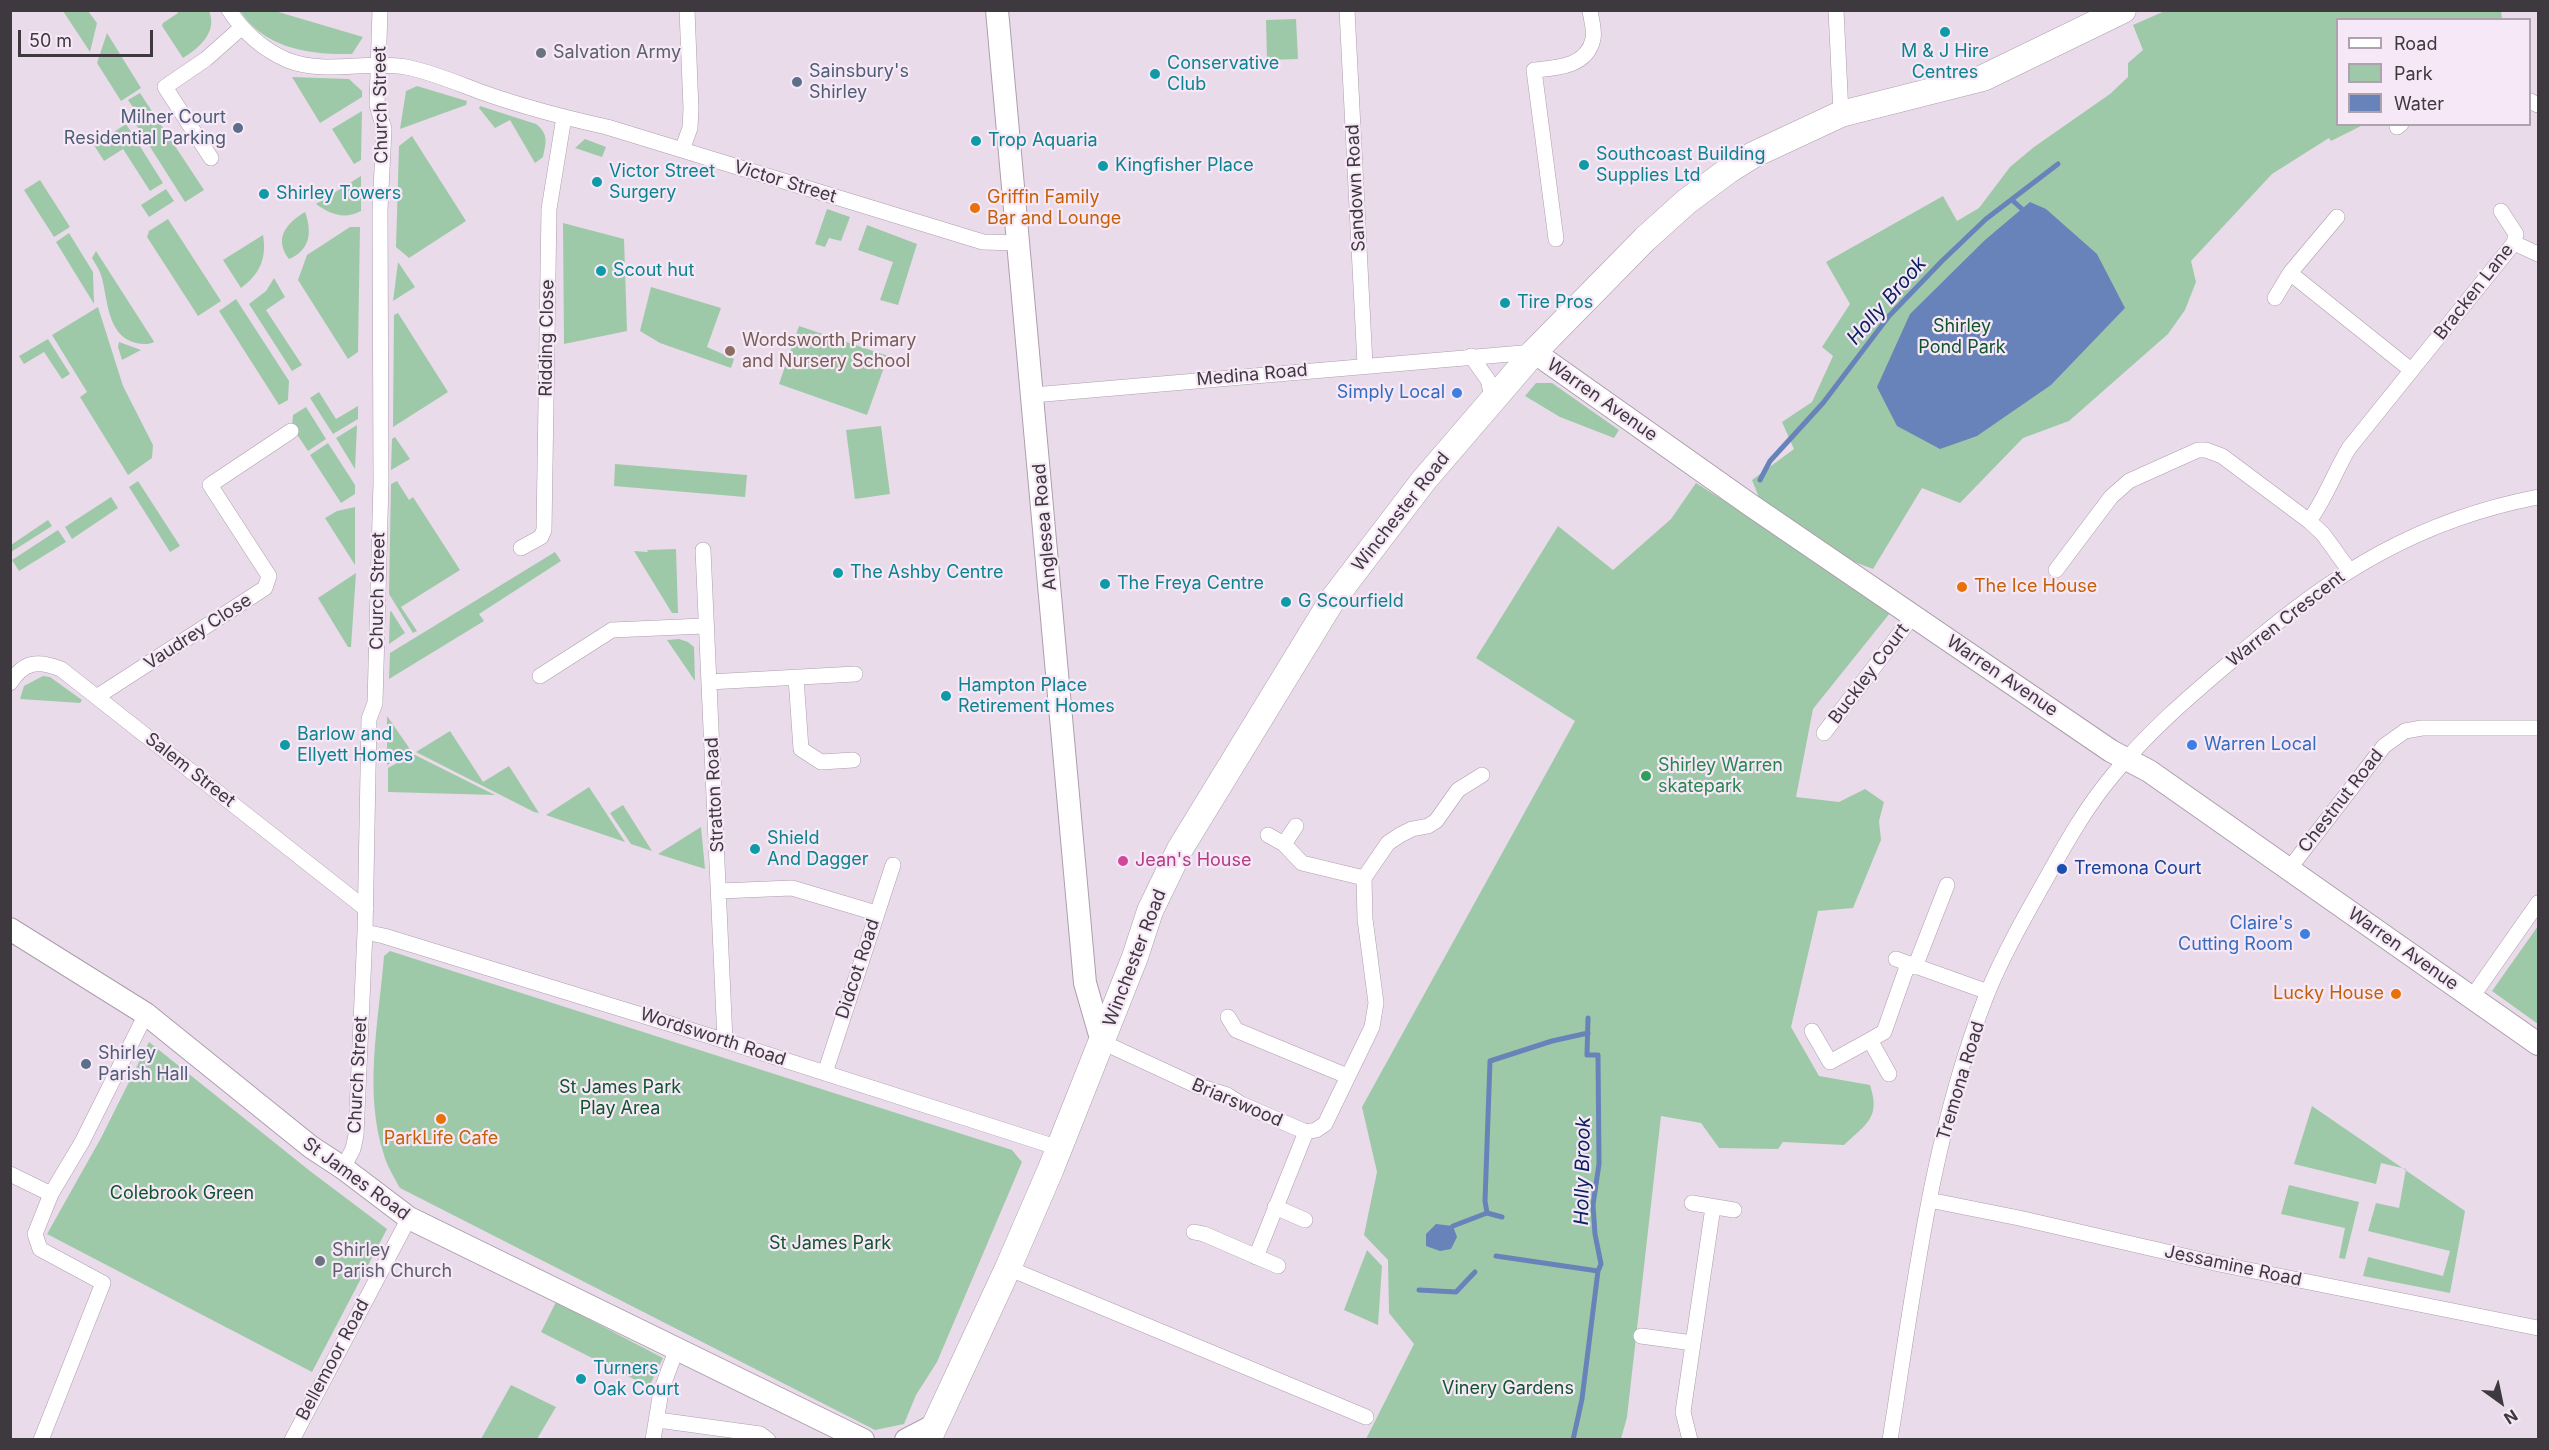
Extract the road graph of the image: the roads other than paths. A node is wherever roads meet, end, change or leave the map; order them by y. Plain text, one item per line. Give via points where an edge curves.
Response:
1 (229, 10) edge
2 (380, 10) edge
3 (687, 10) edge
4 (997, 10) edge
5 (1347, 10) edge
6 (1590, 10) edge
7 (1836, 10) edge
8 (2123, 10) edge
9 (241, 28) junction
10 (379, 66) junction
11 (1841, 106) junction
12 (564, 117) junction
13 (682, 150) junction
14 (211, 158) dead end
15 (2501, 211) dead end
16 (2337, 217) dead end
17 (1556, 239) dead end
18 (1018, 243) junction
19 (2514, 243) junction
20 (2538, 255) edge
21 (2290, 273) junction
22 (2275, 298) dead end
23 (1534, 352) junction
24 (1471, 356) junction
25 (1365, 365) junction
26 (2411, 370) junction
27 (1033, 395) junction
28 (1493, 400) junction
29 (291, 431) dead end
30 (2538, 497) edge
31 (2309, 521) junction
32 (521, 548) dead end
33 (703, 550) dead end
34 (2056, 570) dead end
35 (2349, 570) junction
36 (1913, 616) junction
37 (704, 626) junction
38 (855, 674) dead end
39 (540, 676) dead end
40 (796, 678) junction
41 (709, 682) junction
42 (10, 683) edge
43 (98, 696) junction
44 (2538, 728) edge
45 (1824, 733) dead end
46 (2127, 759) junction
47 (853, 760) dead end
48 (1482, 775) dead end
49 (1296, 826) dead end
50 (1268, 835) dead end
51 (1284, 844) junction
52 (893, 865) dead end
53 (2289, 869) junction
54 (1364, 878) junction
55 (1947, 885) dead end
56 (720, 891) junction
57 (2538, 903) edge
58 (366, 909) junction
59 (876, 914) junction
60 (10, 929) edge
61 (365, 932) junction
62 (1906, 963) junction
63 (1988, 992) junction
64 (2472, 997) junction
65 (146, 1014) junction
66 (1228, 1017) dead end
67 (1812, 1032) dead end
68 (1870, 1040) junction
69 (725, 1041) junction
70 (1102, 1042) junction
71 (2538, 1044) edge
72 (825, 1073) junction
73 (1889, 1074) dead end
74 (1347, 1076) junction
75 (1306, 1132) junction
76 (1059, 1148) junction
77 (343, 1168) junction
78 (10, 1174) edge
79 (51, 1194) junction
80 (1929, 1200) junction
81 (1692, 1203) dead end
82 (1713, 1207) junction
83 (1275, 1208) junction
84 (1734, 1210) dead end
85 (409, 1218) junction
86 (1305, 1220) dead end
87 (1194, 1232) dead end
88 (1256, 1257) junction
89 (1278, 1266) dead end
90 (1008, 1268) junction
91 (2538, 1328) edge
92 (1641, 1336) dead end
93 (1693, 1343) junction
94 (676, 1348) junction
95 (1366, 1417) dead end
96 (658, 1420) junction
97 (932, 1432) edge
98 (41, 1440) edge
99 (292, 1440) edge
100 (653, 1440) edge
101 (768, 1440) edge
102 (863, 1440) edge
103 (906, 1440) edge
104 (1690, 1440) edge
105 (1890, 1440) edge

1 - 9 street, Victor Street
2 - 10 street, Church Street
3 - 13 street via 691,109 690,128
4 - 18 street, Anglesea Road
5 - 25 street, Sandown Road
6 - 17 street via 1593,39 1583,58 1563,67 1534,70
7 - 11 street
8 - 11 main road, Winchester Road via 1983,78
9 - 10 street, Victor Street via 256,42 289,60
9 - 14 street via 206,59 165,87
10 - 12 street, Victor Street via 405,67
10 - 58 street, Church Street via 377,105 384,129 380,210 381,482 375,703 369,719
11 - 23 main road, Winchester Road via 1753,155 1686,202
12 - 13 street, Victor Street
12 - 32 street, Ridding Close via 549,209 544,530 541,537
13 - 18 street, Victor Street via 975,240
15 - 19 street, Bracken Lane via 2516,234
16 - 21 street
18 - 27 street, Anglesea Road
19 - 20 street
19 - 26 street, Bracken Lane
21 - 22 street
21 - 26 street
23 - 24 street, Medina Road
23 - 28 main road, Winchester Road
23 - 36 street, Warren Avenue
24 - 25 street, Medina Road
24 - 28 street via 1488,380
25 - 27 street, Medina Road
26 - 31 street, Bracken Lane via 2349,448 2324,502
27 - 70 street, Anglesea Road via 1085,983
28 - 70 main road, Winchester Road via 1424,480 1331,602 1211,795 1150,911
29 - 43 street, Vaudrey Close via 210,484 269,576 266,588
30 - 35 street, Warren Crescent via 2450,520
31 - 34 street via 2222,456 2198,450 2129,481 2111,497
31 - 35 street
33 - 37 street, Stratton Road
35 - 46 street, Warren Crescent via 2266,631 2157,724
36 - 45 street, Buckley Court
36 - 46 street, Warren Avenue
37 - 39 street via 612,630
37 - 41 street, Stratton Road
38 - 40 street
40 - 41 street
40 - 47 street via 801,749 821,762
41 - 56 street, Stratton Road
42 - 43 street, Salem Street via 28,665 45,663 61,669
43 - 58 street, Salem Street
44 - 53 street, Chestnut Road via 2405,731 2384,746
46 - 53 street, Warren Avenue
46 - 63 street, Tremona Road via 2069,837
48 - 54 street via 1458,790 1436,821 1388,843
49 - 51 street
50 - 51 street
51 - 54 street via 1302,863
52 - 59 street, Didcot Road
53 - 64 street, Warren Avenue
54 - 74 street, Briarswood via 1376,1014
55 - 62 street
56 - 59 street via 792,888
56 - 69 street, Stratton Road
57 - 64 street, Warren Avenue
58 - 61 street, Church Street
59 - 72 street, Didcot Road
60 - 65 street, St James Road
61 - 69 street, Wordsworth Road
61 - 77 street, Church Street via 356,1135
62 - 63 street
62 - 68 street via 1884,1032
63 - 80 street, Tremona Road via 1947,1118
64 - 71 street, Warren Avenue
65 - 77 street, St James Road via 311,1148
65 - 79 street via 82,1142
66 - 74 street via 1236,1030
67 - 68 street via 1830,1062
68 - 73 street
69 - 72 street, Wordsworth Road
70 - 75 street, Briarswood
70 - 76 main road, Winchester Road
72 - 76 street, Wordsworth Road
74 - 75 street, Briarswood via 1325,1124
75 - 83 street
76 - 90 main road, Winchester Road
77 - 85 street, St James Road
78 - 79 street
79 - 98 street via 35,1234 40,1249 103,1283
80 - 91 street, Jessamine Road
80 - 105 street, Tremona Road
81 - 82 street
82 - 84 street
82 - 93 street
83 - 86 street
83 - 88 street
85 - 94 street, St James Road
85 - 99 street, Bellemoor Road
87 - 88 street
88 - 89 street
90 - 95 street
90 - 97 main road, Winchester Road
92 - 93 street
93 - 104 street via 1683,1412
94 - 96 street via 661,1391
94 - 102 street, St James Road
96 - 100 street
96 - 101 street via 760,1434
97 - 103 street

